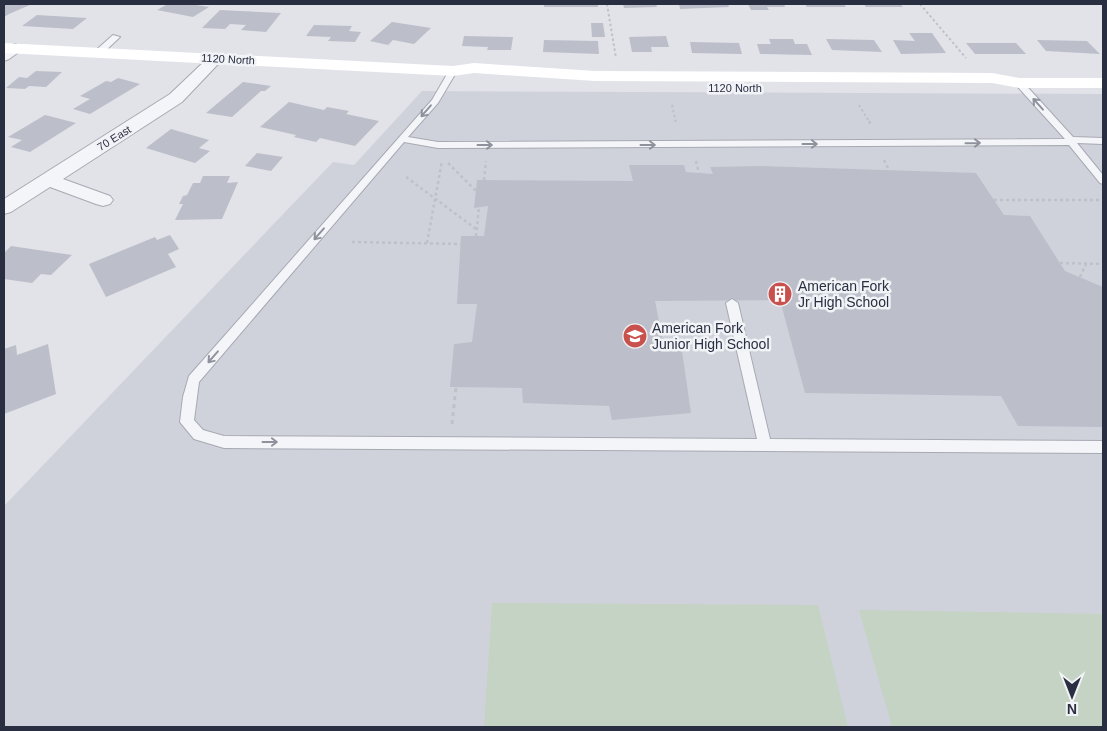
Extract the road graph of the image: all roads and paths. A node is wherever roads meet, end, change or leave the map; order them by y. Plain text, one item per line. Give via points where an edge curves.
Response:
1 (607, 4) edge
2 (920, 4) edge
3 (116, 37) dead end
4 (7, 51) edge
5 (98, 53) junction
6 (216, 58) junction
7 (616, 58) dead end
8 (968, 61) dead end
9 (453, 71) junction
10 (1019, 83) junction
11 (1103, 83) edge
12 (672, 104) dead end
13 (859, 105) dead end
14 (676, 123) dead end
15 (871, 126) dead end
16 (402, 139) junction
17 (1103, 140) edge
18 (1071, 141) junction
19 (486, 158) dead end
20 (695, 159) dead end
21 (883, 159) dead end
22 (890, 170) dead end
23 (699, 173) dead end
24 (406, 176) dead end
25 (48, 180) junction
26 (484, 180) dead end
27 (1103, 181) edge
28 (476, 191) dead end
29 (435, 198) junction
30 (103, 200) dead end
31 (994, 200) dead end
32 (1103, 200) edge
33 (479, 207) dead end
34 (4, 208) edge
35 (476, 229) junction
36 (476, 236) dead end
37 (352, 242) dead end
38 (427, 243) junction
39 (461, 244) dead end
40 (1060, 263) dead end
41 (1086, 264) junction
42 (1103, 264) edge
43 (1080, 277) dead end
44 (732, 303) dead end
45 (456, 387) dead end
46 (452, 427) dead end
47 (765, 445) junction
48 (1103, 447) edge

1 - 7 path
2 - 8 path
3 - 5 lane
4 - 5 street, 1120 North
5 - 6 street, 1120 North
6 - 9 street, 1120 North
6 - 25 street, 70 East via 176,98
9 - 10 street, 1120 North via 475,79 593,88 1001,89
9 -> 16 lane via 435,101
10 - 11 street, 1120 North
18 -> 10 lane
12 - 14 path
13 - 15 path
16 -> 18 lane via 438,145
16 -> 47 lane via 193,380 187,422 199,435 224,442
17 - 18 lane
18 - 27 lane
19 - 26 path
20 - 23 path
21 - 22 path
24 - 29 path
25 - 30 street
25 - 34 street, 70 East
28 - 29 path via 442,158
29 - 35 path
29 - 38 path
31 - 32 path
33 - 35 path
35 - 36 path
37 - 38 path
38 - 39 path
40 - 41 path
41 - 42 path
41 - 43 path
44 - 47 lane
45 - 46 path
47 - 48 lane

